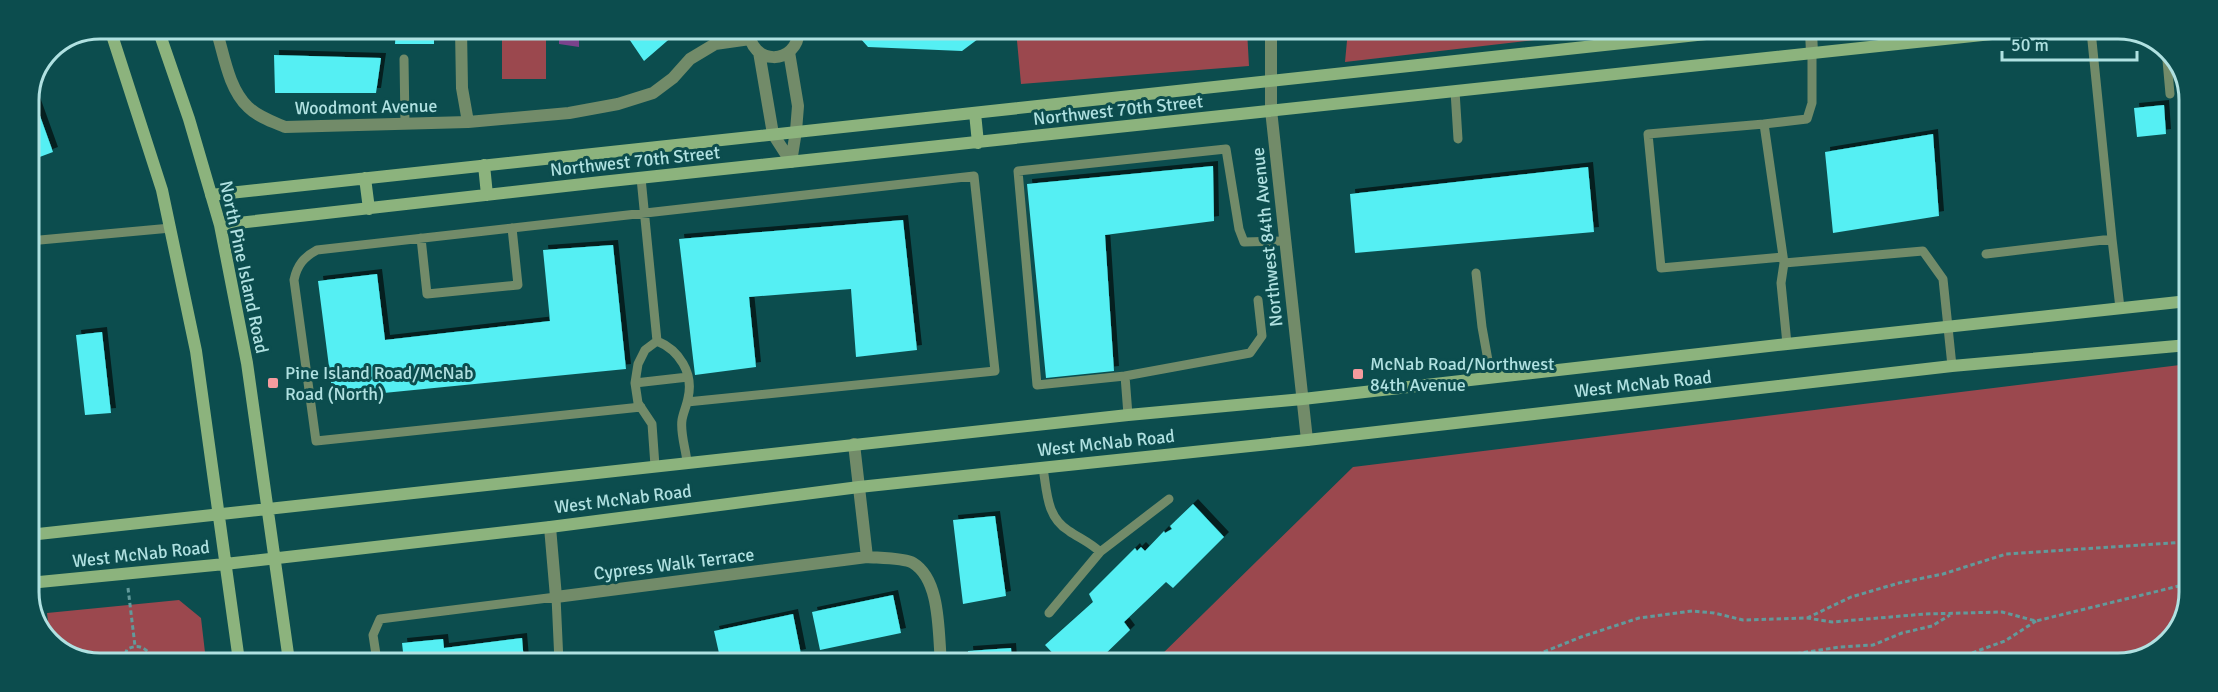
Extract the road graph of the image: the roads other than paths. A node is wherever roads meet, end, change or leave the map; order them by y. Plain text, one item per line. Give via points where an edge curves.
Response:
1 (114, 39) edge
2 (162, 39) edge
3 (219, 39) edge
4 (461, 39) edge
5 (732, 39) edge
6 (752, 39) edge
7 (799, 39) edge
8 (1271, 39) edge
9 (1663, 39) edge
10 (1811, 39) edge
11 (1944, 39) edge
12 (2092, 39) edge
13 (759, 52) junction
14 (789, 52) junction
15 (1812, 53) junction
16 (404, 59) dead end
17 (2167, 64) edge
18 (1271, 83) junction
19 (1455, 92) junction
20 (2170, 94) dead end
21 (1271, 110) junction
22 (975, 113) junction
23 (468, 122) junction
24 (405, 124) junction
25 (1764, 124) junction
26 (796, 131) junction
27 (772, 134) junction
28 (1458, 139) dead end
29 (978, 143) junction
30 (790, 162) junction
31 (484, 165) junction
32 (365, 178) junction
33 (641, 178) junction
34 (212, 195) junction
35 (487, 195) junction
36 (369, 208) junction
37 (645, 213) junction
38 (220, 225) junction
39 (171, 228) junction
40 (512, 228) junction
41 (421, 238) junction
42 (2112, 239) junction
43 (39, 241) edge
44 (1285, 241) junction
45 (1986, 254) dead end
46 (1783, 260) junction
47 (1476, 273) dead end
48 (1258, 300) dead end
49 (2179, 302) edge
50 (2120, 308) junction
51 (1948, 327) junction
52 (657, 341) junction
53 (1787, 344) junction
54 (2179, 346) edge
55 (1952, 366) junction
56 (1125, 376) junction
57 (1491, 376) junction
58 (688, 377) junction
59 (634, 383) junction
60 (1303, 399) junction
61 (687, 402) junction
62 (640, 407) junction
63 (1128, 415) junction
64 (1307, 440) junction
65 (854, 444) junction
66 (687, 462) junction
67 (656, 466) junction
68 (1043, 468) junction
69 (859, 487) junction
70 (1169, 500) dead end
71 (269, 509) junction
72 (220, 514) junction
73 (550, 527) junction
74 (39, 534) edge
75 (1100, 552) junction
76 (867, 557) junction
77 (276, 558) junction
78 (225, 564) junction
79 (39, 582) edge
80 (556, 597) junction
81 (1049, 613) dead end
82 (237, 653) edge
83 (289, 653) edge
84 (375, 653) edge
85 (559, 653) edge
86 (940, 653) edge

1 - 39 main road
2 - 34 main road, North Pine Island Road
3 - 24 street, Woodmont Avenue via 237,93 248,108 266,119 285,127
4 - 23 street, Woodmont Avenue via 462,88
5 - 23 street, Woodmont Avenue via 690,59 653,93 569,113
6 - 13 street
7 - 14 street
8 - 18 street, Northwest 84th Avenue
9 - 18 main road, Northwest 70th Street
10 - 15 street
11 - 15 main road, Northwest 70th Street
12 - 42 lane
13 - 14 street via 774,57
13 - 27 street
14 - 26 street via 798,106
15 - 19 main road, Northwest 70th Street
15 - 25 lane via 1812,103 1807,120
16 - 24 lane
17 - 20 lane
18 - 21 street, Northwest 84th Avenue
18 - 22 main road, Northwest 70th Street
19 - 21 main road, Northwest 70th Street
19 - 28 lane
21 - 29 main road, Northwest 70th Street
21 - 44 street, Northwest 84th Avenue
22 - 26 main road, Northwest 70th Street
22 - 29 main road
23 - 24 street, Woodmont Avenue
25 - 46 lane
25 - 46 lane via 1648,134 1661,268
26 - 27 main road, Northwest 70th Street
26 - 30 street
27 - 30 street
27 - 31 main road, Northwest 70th Street
29 - 30 main road, Northwest 70th Street
30 - 33 main road, Northwest 70th Street
31 - 32 main road, Northwest 70th Street
31 - 35 main road
32 - 34 main road, Northwest 70th Street
32 - 36 main road
33 - 35 main road, Northwest 70th Street
33 - 37 lane
34 - 38 main road, North Pine Island Road
35 - 36 main road, Northwest 70th Street
36 - 38 main road, Northwest 70th Street
37 - 40 lane
37 - 52 lane
37 - 61 lane via 974,176 995,370
38 - 71 main road, North Pine Island Road via 247,363
39 - 43 lane
39 - 72 main road via 196,351
40 - 41 lane
40 - 41 lane via 518,285 427,294
41 - 62 lane via 317,250 299,264 294,280 316,441
42 - 45 lane
42 - 50 lane
44 - 56 lane via 1244,242 1226,149 1018,171 1037,385
44 - 60 street, Northwest 84th Avenue
46 - 51 lane via 1923,251 1943,279
46 - 53 lane via 1781,283
47 - 57 lane
48 - 56 lane via 1262,336 1250,353
49 - 50 main road, West McNab Road
50 - 51 main road, West McNab Road
51 - 53 main road, West McNab Road
51 - 55 lane
52 - 58 lane via 683,360
52 - 59 lane via 645,350
53 - 57 main road, West McNab Road
54 - 55 main road, West McNab Road
55 - 64 main road, West McNab Road
56 - 63 lane
57 - 60 main road, West McNab Road
58 - 59 lane
58 - 61 lane
59 - 62 lane
60 - 63 main road, West McNab Road
60 - 64 street, Northwest 84th Avenue
61 - 66 lane via 682,422
62 - 67 lane via 652,424
63 - 65 main road, West McNab Road
64 - 68 main road, West McNab Road
65 - 66 main road, West McNab Road
65 - 69 street
66 - 67 main road, West McNab Road
67 - 71 main road, West McNab Road
68 - 69 main road, West McNab Road
68 - 75 lane via 1054,518
69 - 73 main road, West McNab Road
69 - 76 street
70 - 75 lane
71 - 72 main road, West McNab Road
71 - 77 main road, North Pine Island Road
72 - 74 main road, West McNab Road
72 - 78 main road
73 - 77 main road, West McNab Road
73 - 80 street
75 - 81 lane
76 - 80 street, Cypress Walk Terrace
76 - 86 street, Cypress Walk Terrace via 912,562 931,581
77 - 78 main road, West McNab Road
77 - 83 main road, North Pine Island Road
78 - 79 main road, West McNab Road
78 - 82 main road
80 - 84 lane via 380,619 373,635
80 - 85 lane

